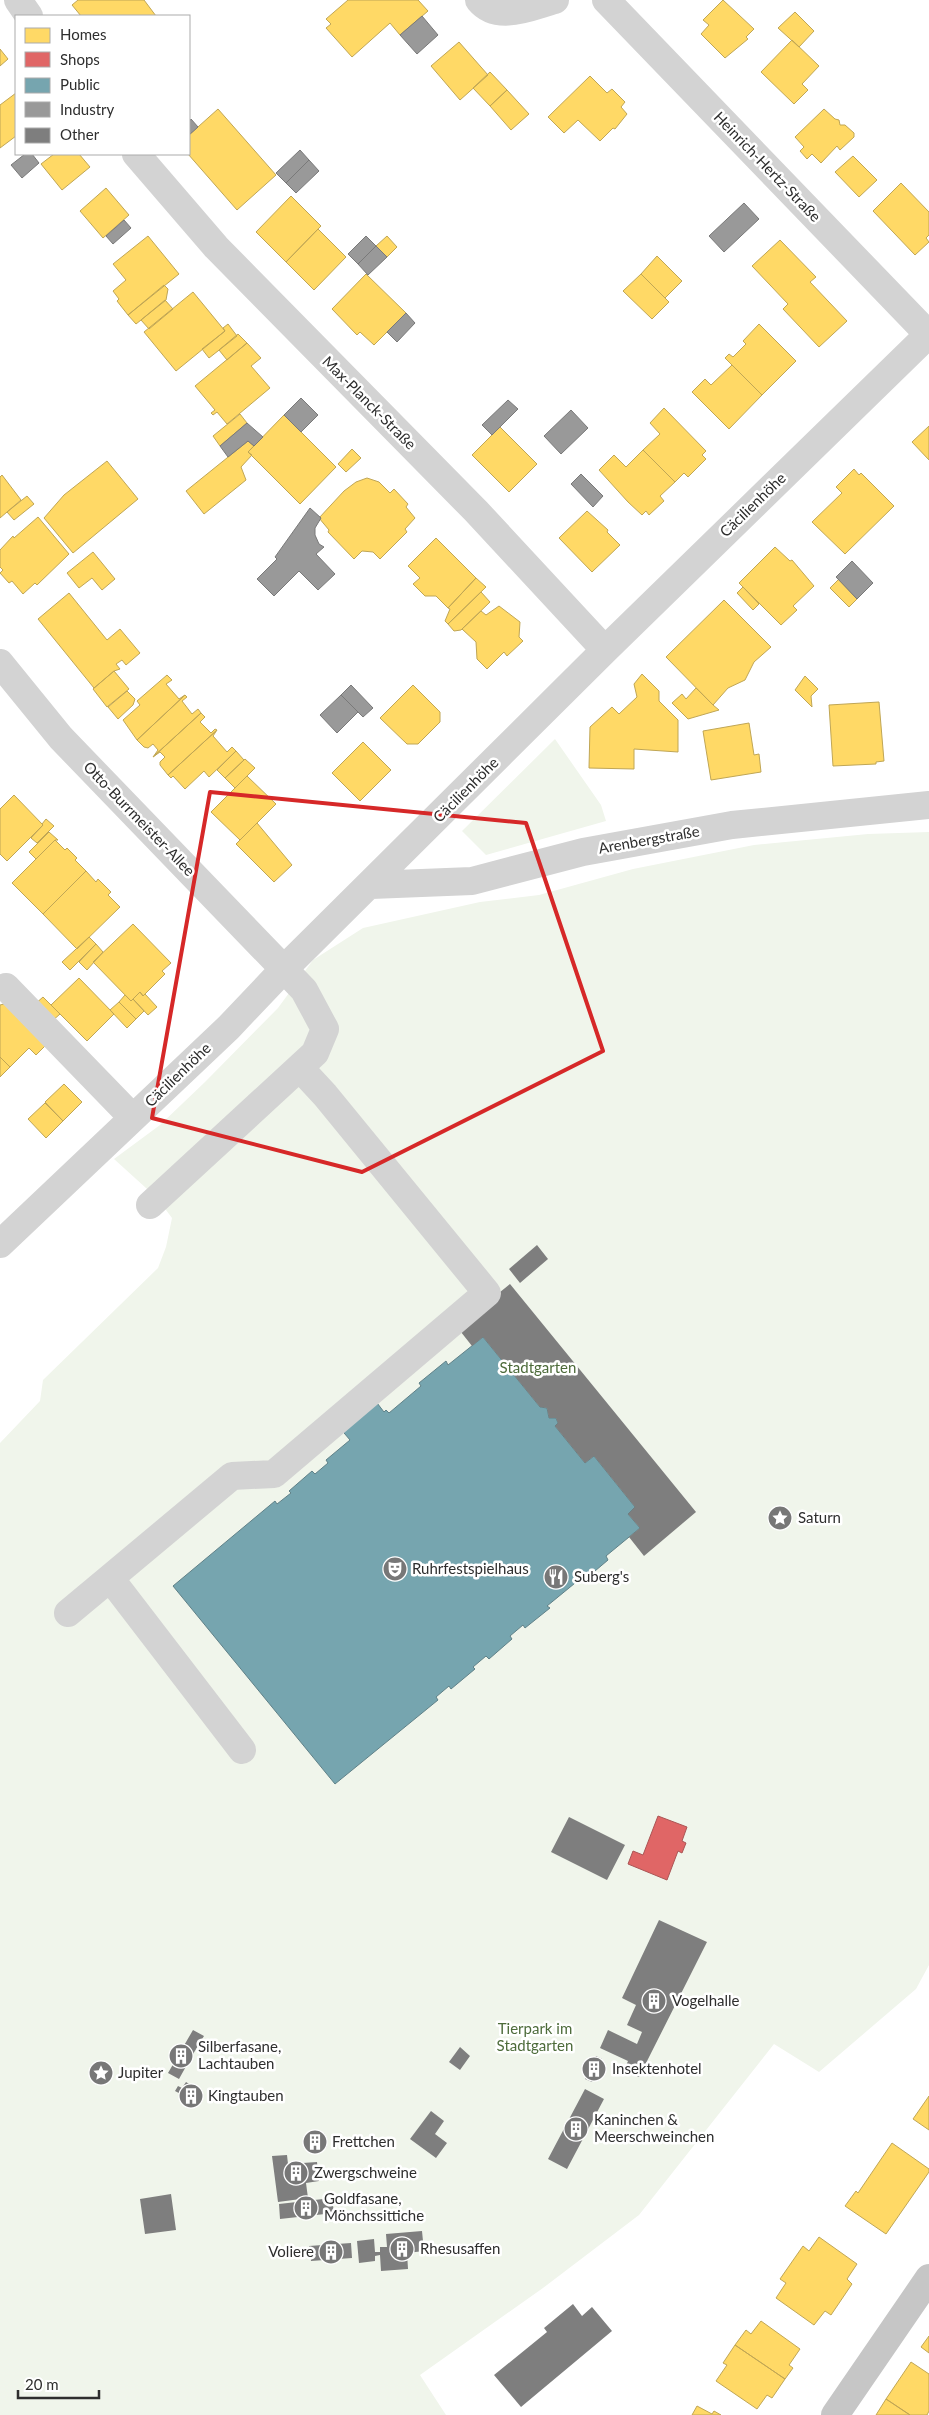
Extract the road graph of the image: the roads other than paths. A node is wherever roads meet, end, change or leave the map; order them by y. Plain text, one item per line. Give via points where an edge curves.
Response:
1 (18, 0) edge
2 (479, 0) edge
3 (555, 0) edge
4 (606, 0) edge
5 (28, 15) edge
6 (137, 155) edge
7 (929, 335) edge
8 (606, 650) junction
9 (0, 663) edge
10 (929, 805) edge
11 (371, 885) junction
12 (284, 969) junction
13 (6, 987) dead end
14 (300, 1068) junction
15 (133, 1118) junction
16 (150, 1205) dead end
17 (0, 1244) edge
18 (110, 1578) junction
19 (68, 1613) dead end
20 (242, 1750) dead end
21 (929, 2278) edge
22 (835, 2415) edge

1 - 5 street
2 - 3 street via 504,13
4 - 7 street, Heinrich-Hertz-Straße
6 - 8 street, Max-Planck-Straße via 216,247 476,511
7 - 8 street, Cäcilienhöhe
8 - 11 street, Cäcilienhöhe
9 - 12 street, Otto-Burrmeister-Allee via 61,738
10 - 11 street, Arenbergstraße via 732,825 583,852 472,881
11 - 12 street, Cäcilienhöhe
12 - 14 street, Otto-Burrmeister-Allee via 304,990 325,1029 315,1053
12 - 15 street, Cäcilienhöhe via 228,1028
13 - 15 street
14 - 16 street
14 - 18 street via 487,1293 274,1474 232,1476
15 - 17 street, Cäcilienhöhe
18 - 19 street
18 - 20 street
21 - 22 main road

